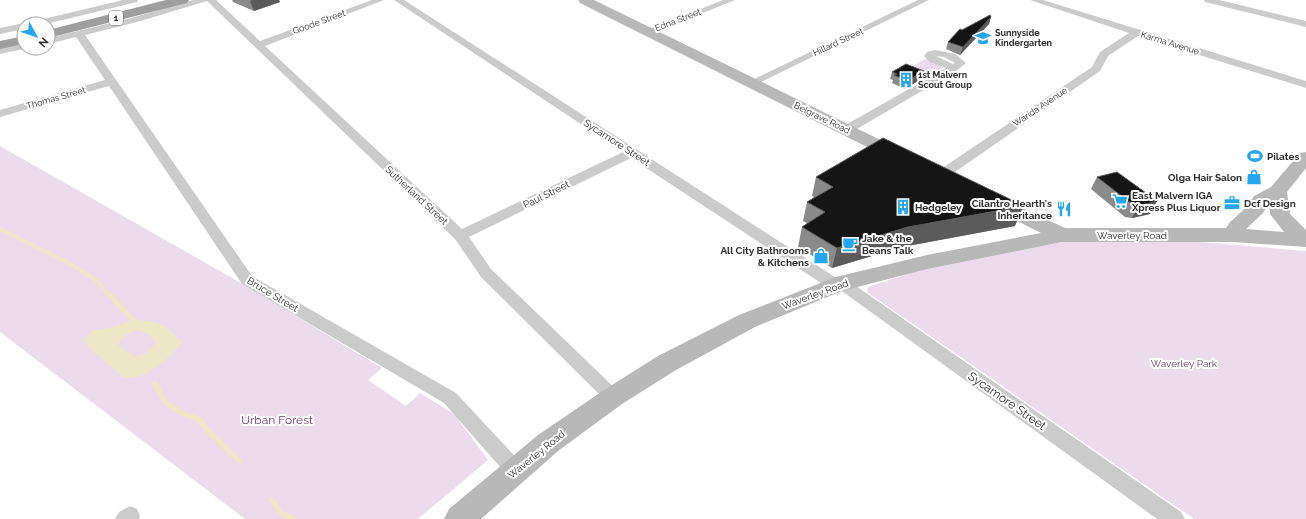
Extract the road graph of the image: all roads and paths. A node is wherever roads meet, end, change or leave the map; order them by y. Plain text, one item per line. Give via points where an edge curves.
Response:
1 (154, 0) edge
2 (182, 0) edge
3 (204, 0) edge
4 (211, 0) edge
5 (380, 0) edge
6 (398, 0) edge
7 (584, 0) edge
8 (730, 0) edge
9 (925, 0) edge
10 (1034, 0) edge
11 (1208, 0) edge
12 (128, 1) edge
13 (56, 19) edge
14 (56, 24) edge
15 (1306, 24) edge
16 (16, 28) edge
17 (0, 31) edge
18 (56, 32) edge
19 (648, 32) junction
20 (16, 33) edge
21 (1136, 33) junction
22 (79, 34) junction
23 (0, 36) edge
24 (56, 39) edge
25 (16, 42) edge
26 (0, 45) edge
27 (258, 45) junction
28 (16, 48) edge
29 (0, 51) edge
30 (952, 69) dead end
31 (111, 82) junction
32 (751, 83) junction
33 (1306, 85) edge
34 (0, 114) edge
35 (846, 130) junction
36 (633, 152) junction
37 (1306, 157) edge
38 (926, 169) junction
39 (960, 186) edge
40 (1278, 191) junction
41 (981, 196) edge
42 (1256, 209) junction
43 (1233, 235) junction
44 (460, 236) junction
45 (1062, 236) junction
46 (1277, 237) junction
47 (1306, 241) edge
48 (838, 284) junction
49 (613, 396) junction
50 (515, 470) junction
51 (459, 519) edge
52 (1174, 519) edge

1 - 14 highway, 1
2 - 18 highway, 1
3 - 22 street
4 - 27 street, Sutherland Street
5 - 27 street, Goode Street
6 - 36 street, Sycamore Street
7 - 19 main road, Belgrave Road
8 - 19 street, Edna Street
9 - 32 street, Hillard Street
10 - 21 street, Karma Avenue
11 - 15 street
12 - 13 street
16 - 17 street
19 - 32 main road, Belgrave Road
20 - 23 highway
21 - 33 street, Karma Avenue
21 - 38 street, Warida Avenue via 1104,54 1096,69
22 - 24 street
22 - 31 street, Bruce Street
25 - 26 highway
27 - 44 street, Sutherland Street
28 - 29 street
30 - 35 street
31 - 34 street, Thomas Street
31 - 50 street, Bruce Street via 247,280 450,398
32 - 35 main road, Belgrave Road
35 - 38 main road, Belgrave Road
36 - 44 street, Paul Street
36 - 48 street, Sycamore Street
37 - 40 main road
38 - 39 main road, Belgrave Road
40 - 42 main road via 1261,200
40 - 47 main road via 1280,214
41 - 45 main road
42 - 43 main road via 1237,226
42 - 46 main road
43 - 45 main road, Waverley Road
43 - 46 main road, Waverley Road
44 - 49 street, Sutherland Street via 486,273
45 - 48 main road, Waverley Road via 927,262
46 - 47 main road, Waverley Road
48 - 49 main road, Waverley Road via 781,306 711,338
48 - 52 street, Sycamore Street
49 - 50 main road, Waverley Road
50 - 51 main road, Waverley Road

